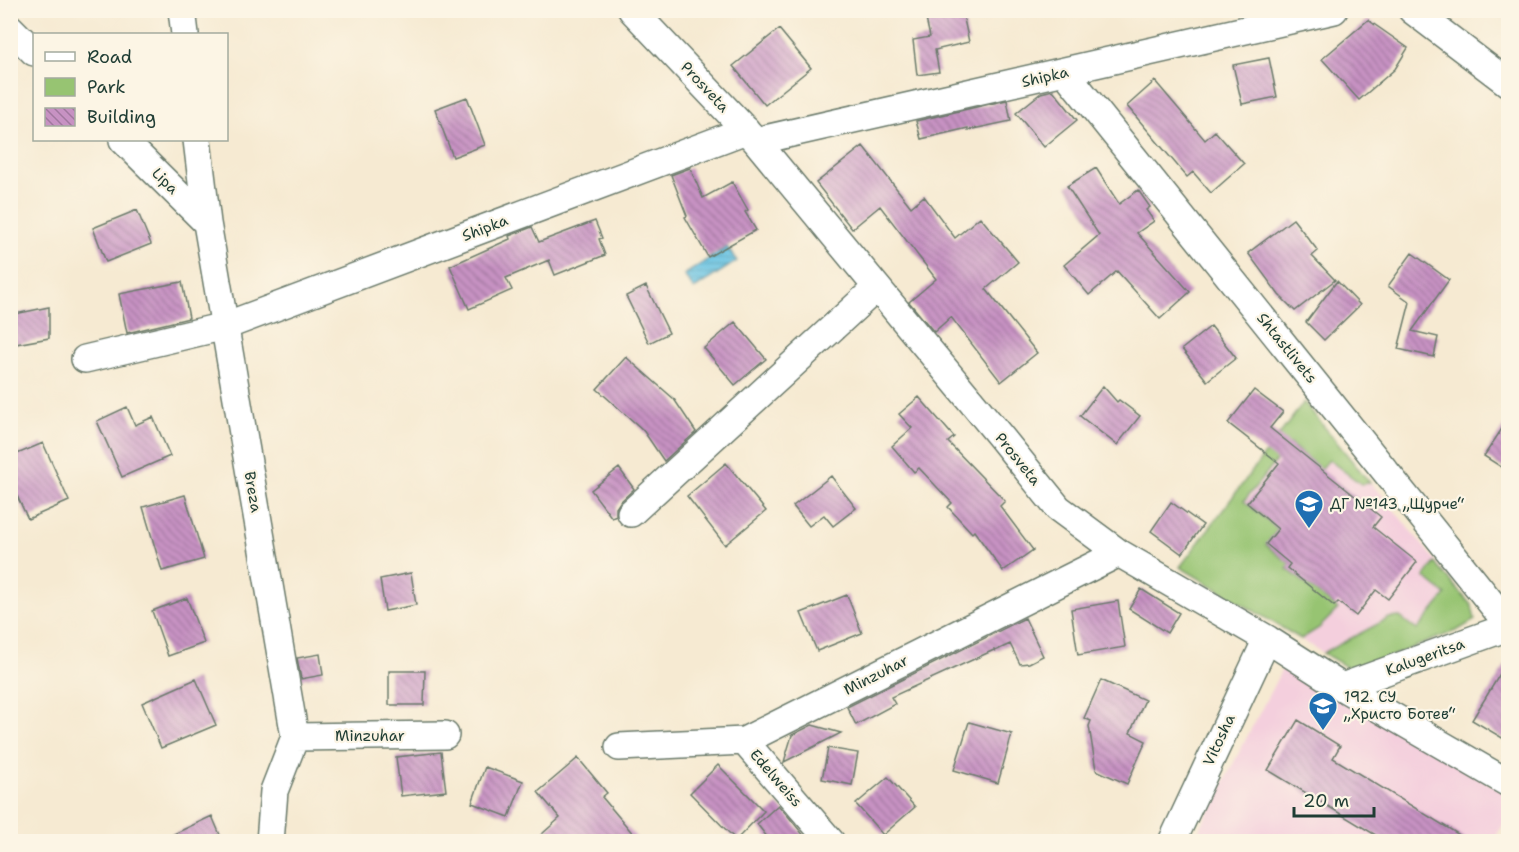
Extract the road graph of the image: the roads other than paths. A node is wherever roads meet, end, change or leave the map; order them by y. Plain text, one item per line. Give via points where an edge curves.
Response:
1 (182, 10) edge
2 (632, 10) edge
3 (1334, 10) edge
4 (1412, 10) edge
5 (10, 28) edge
6 (185, 33) edge
7 (33, 50) edge
8 (1065, 72) junction
9 (1509, 83) edge
10 (751, 136) junction
11 (124, 141) edge
12 (197, 141) edge
13 (207, 223) junction
14 (876, 288) junction
15 (225, 326) junction
16 (85, 358) dead end
17 (631, 513) dead end
18 (1119, 553) junction
19 (1509, 626) edge
20 (1267, 639) junction
21 (1342, 687) junction
22 (445, 735) dead end
23 (295, 736) junction
24 (744, 741) junction
25 (619, 747) dead end
26 (1509, 783) edge
27 (270, 842) edge
28 (831, 842) edge
29 (1172, 842) edge

1 - 6 street
2 - 10 street, Prosveta
3 - 8 street, Shipka
4 - 9 street
5 - 7 street
8 - 10 street, Shipka
8 - 19 street, Shtastlivets
10 - 14 street, Prosveta
10 - 15 street, Shipka
11 - 13 street, Lipa
12 - 13 street, Breza
13 - 15 street, Breza
14 - 17 street
14 - 18 street, Prosveta via 1058,508
15 - 16 street, Shipka
15 - 23 street, Breza
18 - 20 street, Prosveta
18 - 24 street, Minzuhar
19 - 21 street, Kalugeritsa
20 - 21 street, Prosveta
20 - 29 street, Vitosha
21 - 26 street, Prosveta
22 - 23 street, Minzuhar
23 - 27 street via 274,791
24 - 25 street, Minzuhar
24 - 28 street, Edelweiss

